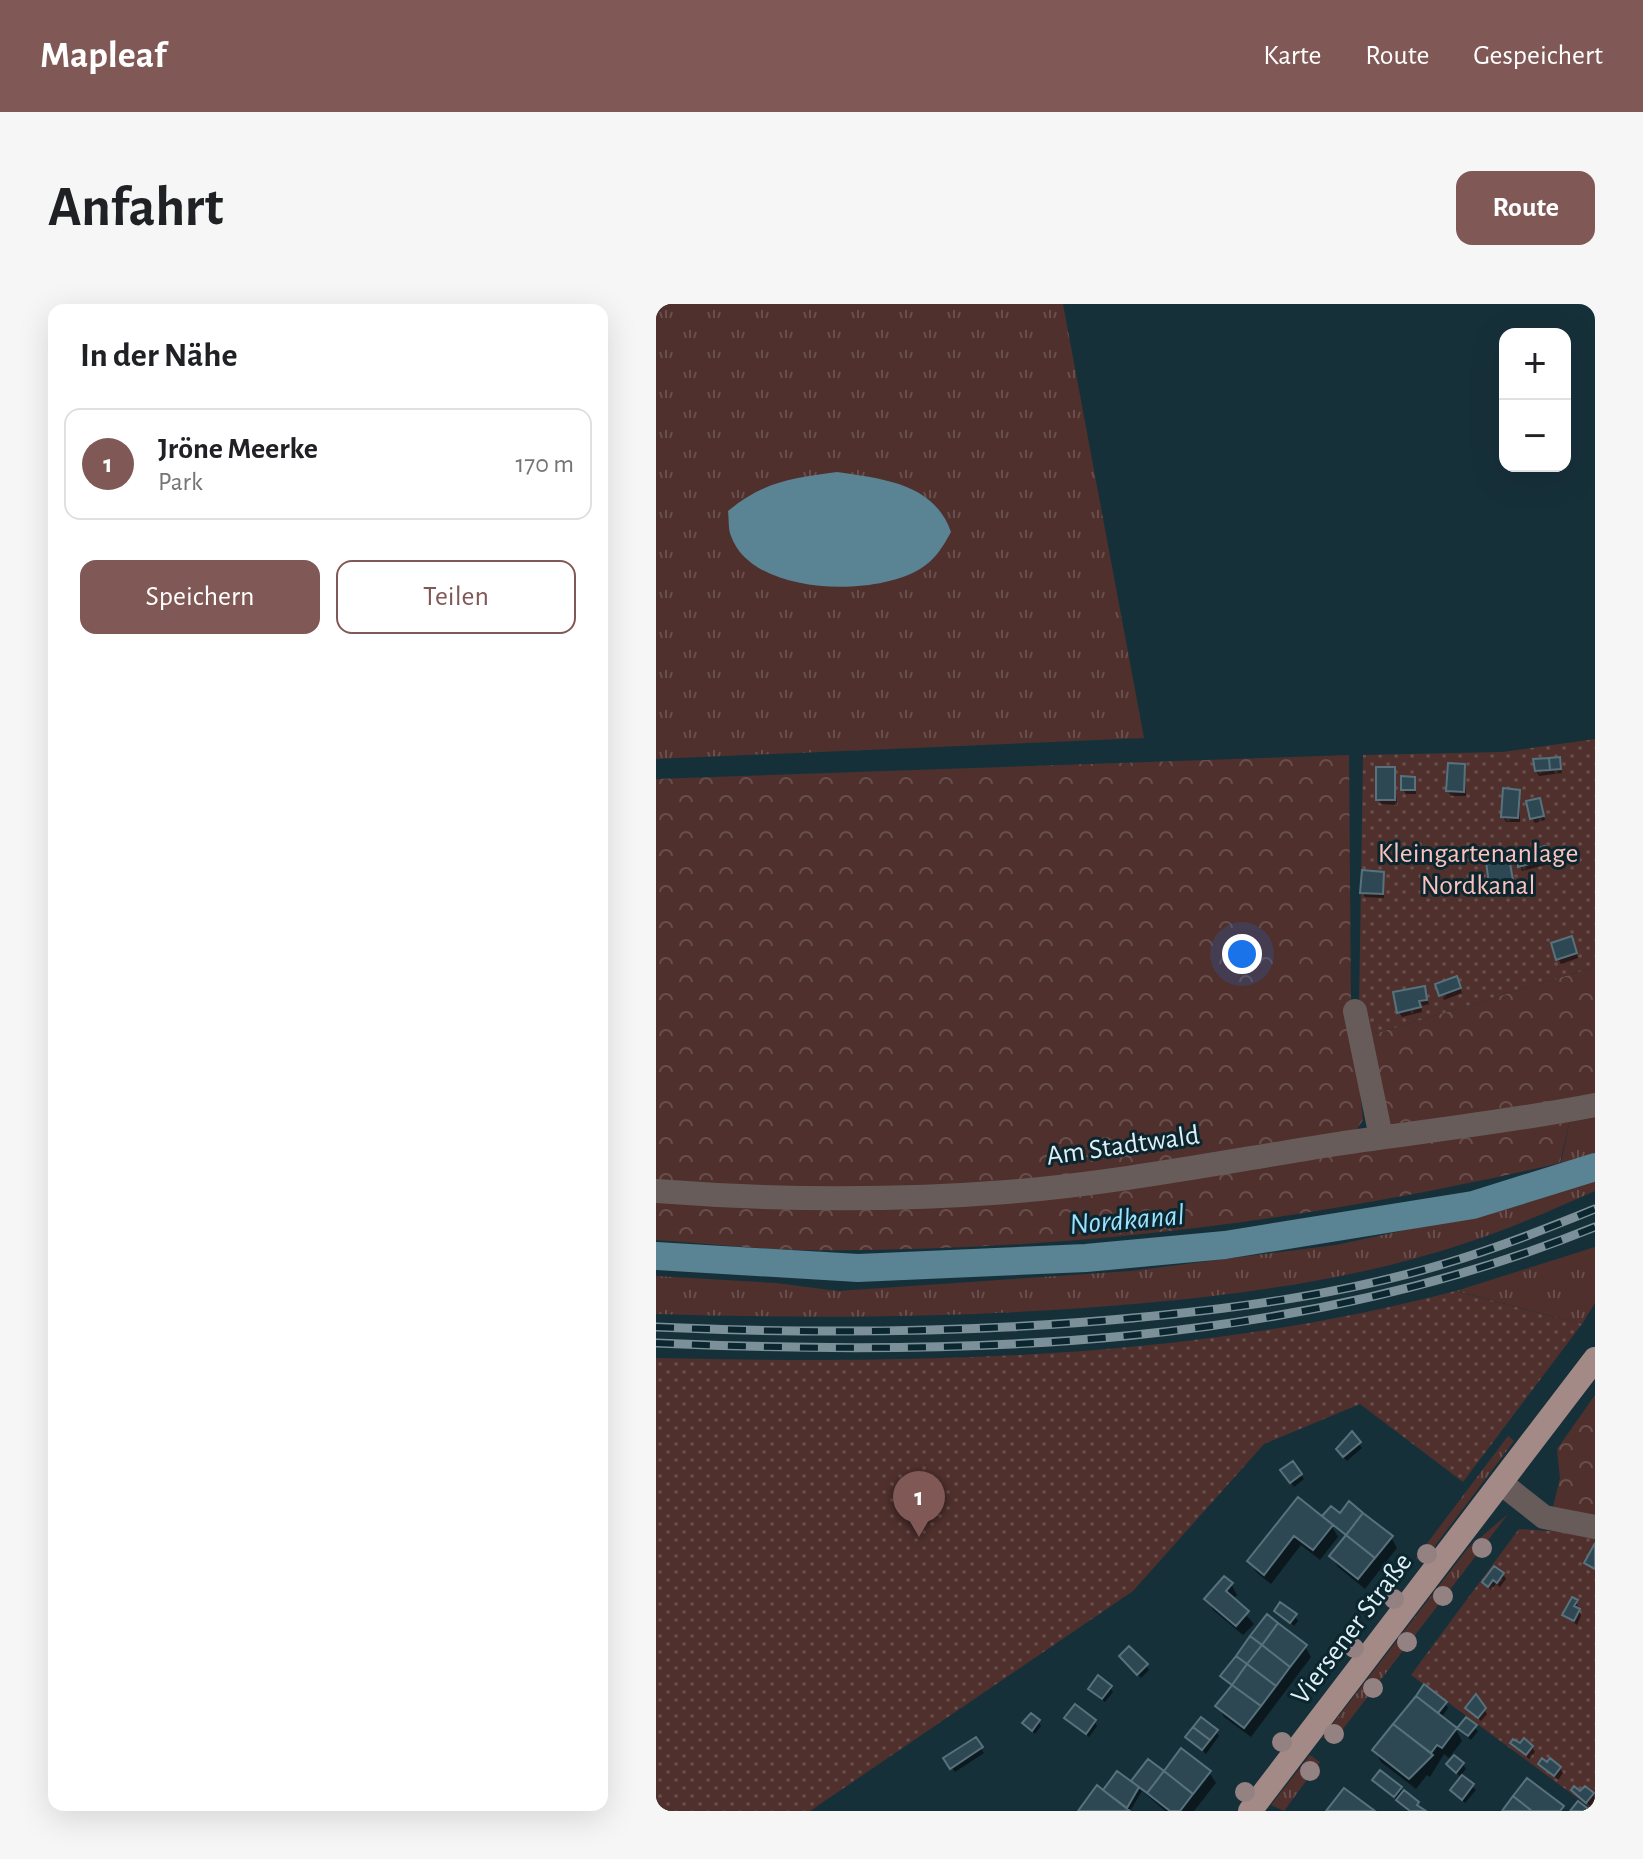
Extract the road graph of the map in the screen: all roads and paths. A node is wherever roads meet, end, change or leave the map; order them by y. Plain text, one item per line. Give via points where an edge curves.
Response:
1 (1355, 1011) dead end
2 (1595, 1105) edge
3 (1381, 1137) junction
4 (656, 1191) edge
5 (1595, 1359) edge
6 (1501, 1483) junction
7 (1595, 1527) edge
8 (1250, 1811) edge

1 - 3 street
2 - 3 street, Am Stadtwald via 1442,1132
3 - 4 street, Am Stadtwald via 1009,1191 870,1199
5 - 6 main road, Viersener Straße
6 - 7 street via 1544,1517
6 - 8 main road, Viersener Straße

